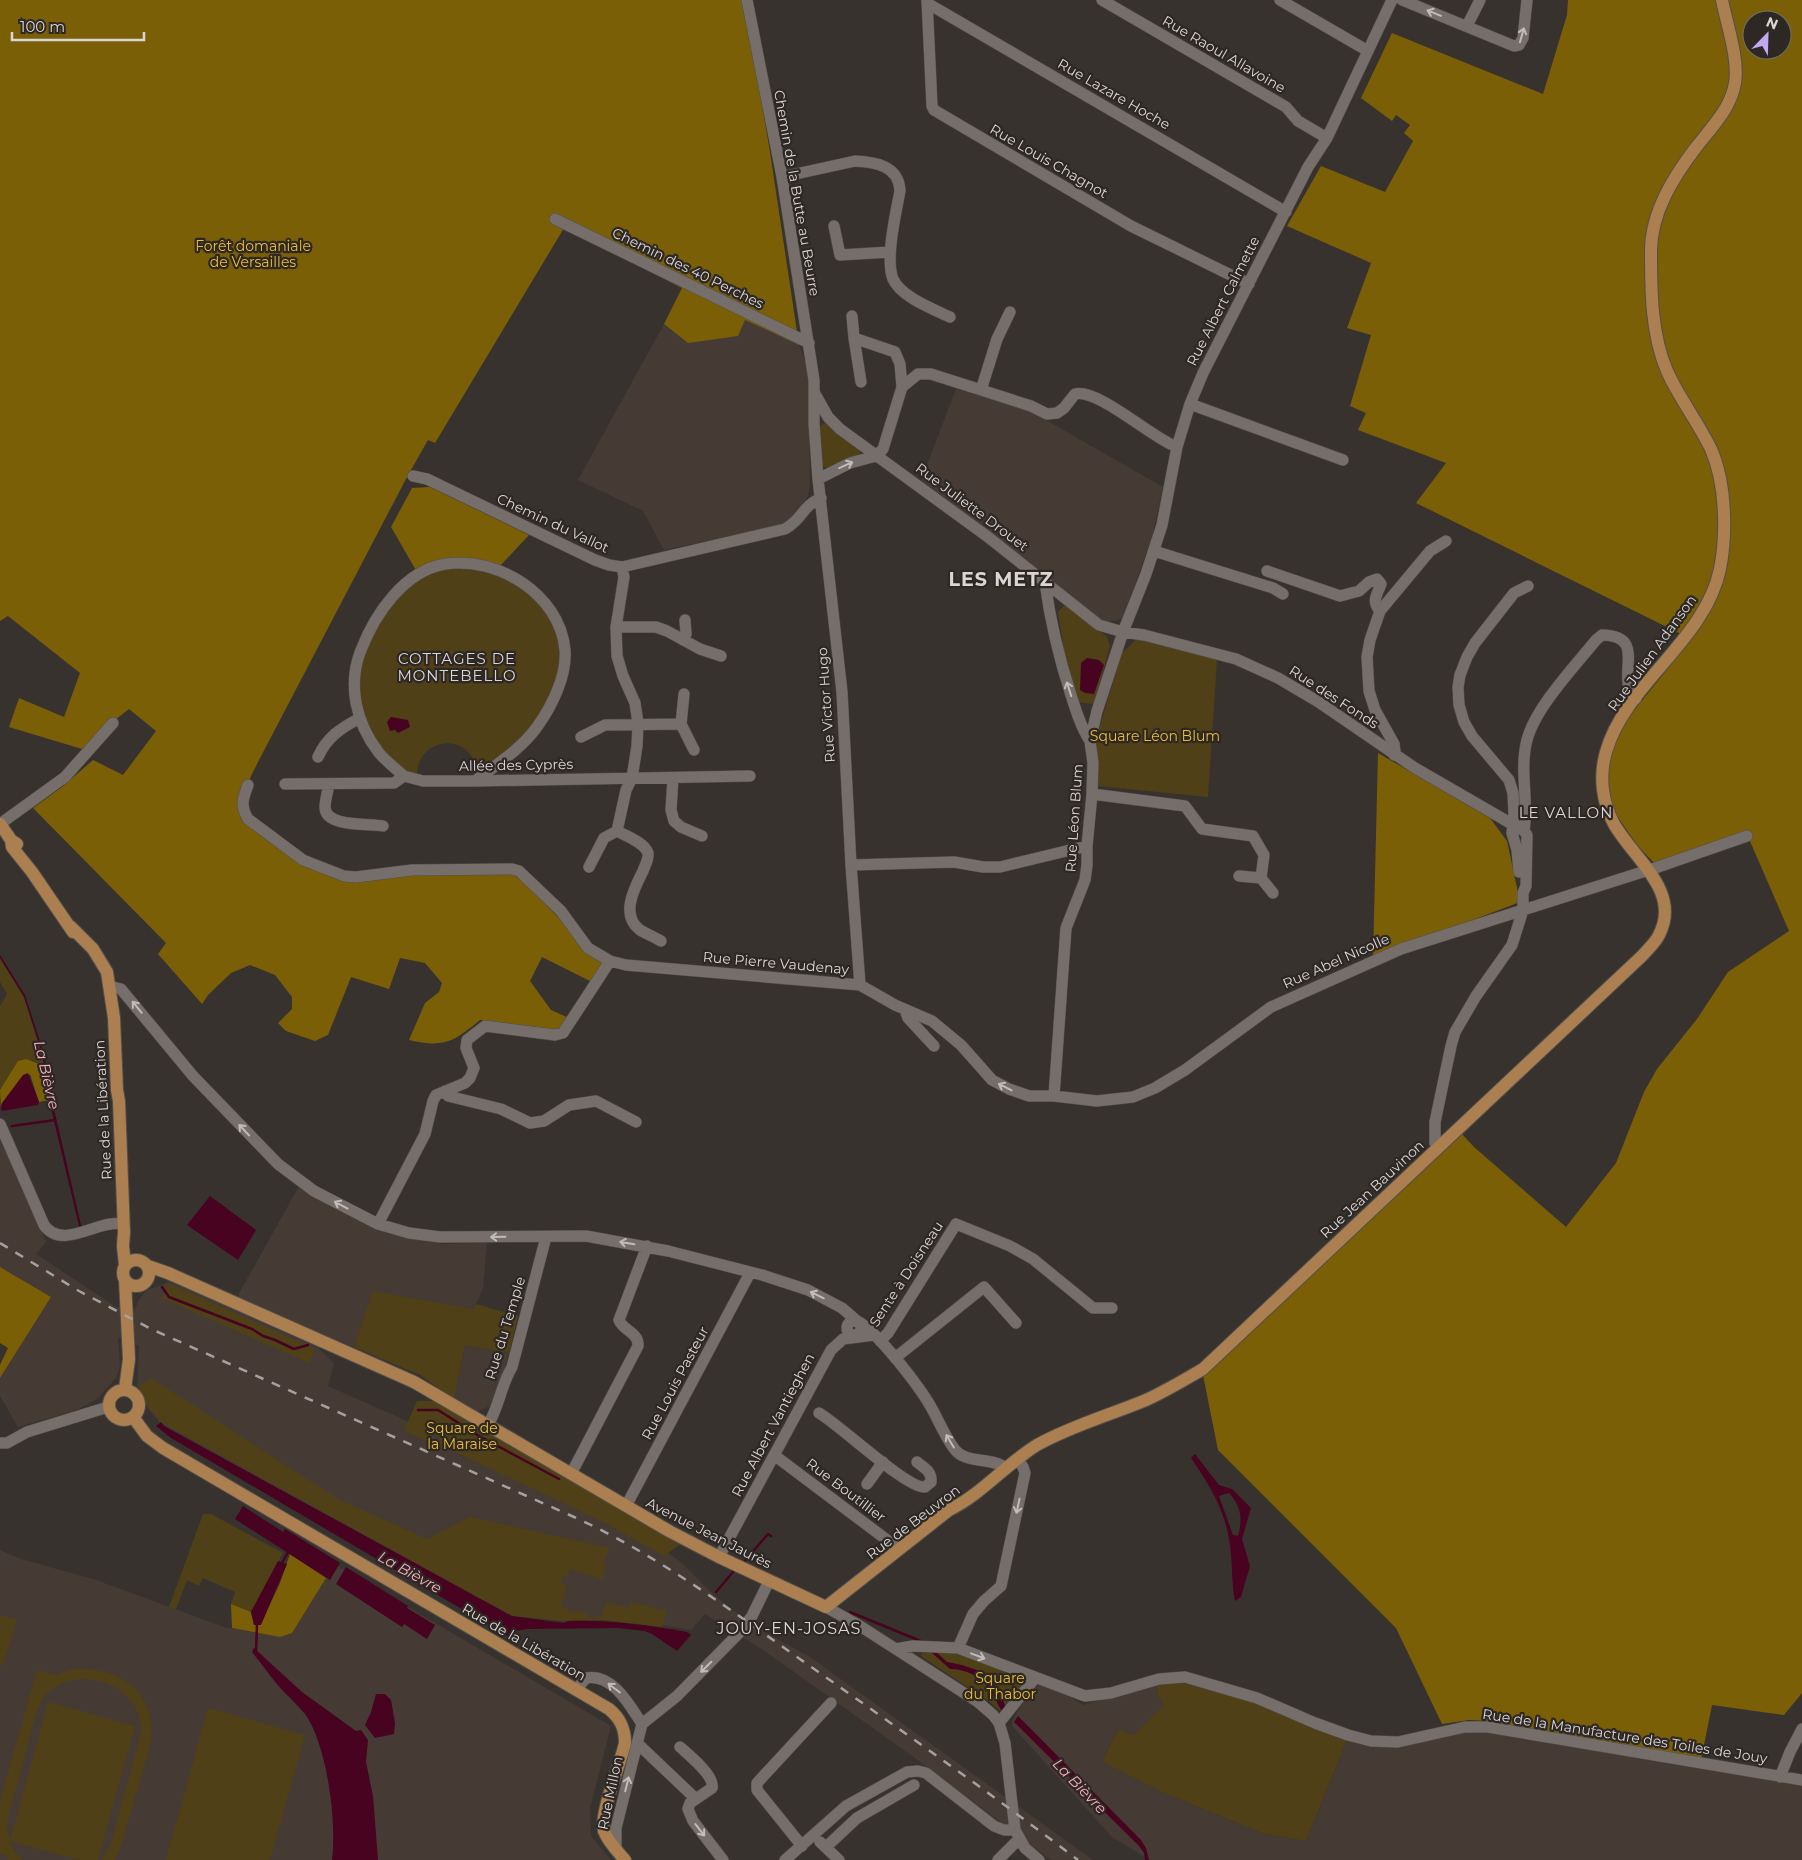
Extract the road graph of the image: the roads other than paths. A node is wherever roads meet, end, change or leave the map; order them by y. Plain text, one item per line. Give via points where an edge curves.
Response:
1 (747, 0) edge
2 (1102, 0) edge
3 (1280, 0) edge
4 (1392, 0) edge
5 (1402, 0) edge
6 (1480, 0) edge
7 (1527, 0) edge
8 (1722, 0) edge
9 (927, 2) edge
10 (1467, 26) junction
11 (1368, 51) junction
12 (1327, 138) junction
13 (782, 177) junction
14 (1286, 212) junction
15 (555, 218) dead end
16 (834, 226) dead end
17 (890, 252) junction
18 (1249, 284) junction
19 (1010, 312) dead end
20 (852, 316) dead end
21 (950, 317) dead end
22 (854, 338) junction
23 (808, 344) junction
24 (900, 364) junction
25 (918, 374) junction
26 (862, 382) dead end
27 (902, 387) junction
28 (981, 390) junction
29 (814, 392) junction
30 (1190, 404) junction
31 (828, 417) junction
32 (814, 424) junction
33 (1177, 447) junction
34 (876, 456) junction
35 (1343, 460) dead end
36 (413, 476) dead end
37 (818, 479) junction
38 (821, 498) junction
39 (1446, 541) dead end
40 (1154, 551) junction
41 (622, 566) junction
42 (1268, 571) dead end
43 (1045, 582) junction
44 (1528, 586) dead end
45 (1283, 594) dead end
46 (1068, 600) junction
47 (1380, 611) junction
48 (1051, 612) junction
49 (685, 620) dead end
50 (616, 628) junction
51 (1123, 632) junction
52 (683, 640) junction
53 (721, 656) dead end
54 (684, 694) dead end
55 (1636, 699) junction
56 (1075, 708) junction
57 (1097, 711) junction
58 (360, 718) junction
59 (113, 723) dead end
60 (638, 723) junction
61 (681, 724) junction
62 (581, 737) dead end
63 (1090, 741) junction
64 (694, 750) dead end
65 (1394, 755) junction
66 (318, 757) dead end
67 (404, 776) junction
68 (750, 776) dead end
69 (632, 778) junction
70 (673, 778) junction
71 (475, 781) junction
72 (285, 784) dead end
73 (329, 784) junction
74 (248, 785) dead end
75 (1092, 794) junction
76 (0, 824) edge
77 (1514, 825) junction
78 (383, 826) dead end
79 (617, 831) junction
80 (1524, 832) junction
81 (702, 836) dead end
82 (1747, 836) dead end
83 (1087, 846) junction
84 (851, 865) junction
85 (589, 867) dead end
86 (1648, 870) junction
87 (1239, 876) dead end
88 (1261, 878) junction
89 (1273, 893) dead end
90 (1523, 893) junction
91 (1523, 910) junction
92 (661, 941) dead end
93 (610, 961) junction
94 (860, 985) junction
95 (109, 986) junction
96 (905, 1010) junction
97 (934, 1046) dead end
98 (445, 1091) junction
99 (1054, 1096) junction
100 (636, 1122) dead end
101 (0, 1124) edge
102 (1438, 1148) junction
103 (378, 1224) junction
104 (124, 1228) junction
105 (546, 1237) junction
106 (647, 1246) junction
107 (143, 1262) junction
108 (125, 1265) junction
109 (750, 1273) junction
110 (177, 1277) junction
111 (125, 1280) junction
112 (143, 1283) junction
113 (1112, 1308) dead end
114 (127, 1317) junction
115 (1016, 1323) dead end
116 (856, 1328) junction
117 (877, 1338) junction
118 (831, 1350) junction
119 (895, 1358) junction
120 (125, 1389) junction
121 (802, 1404) junction
122 (108, 1408) junction
123 (133, 1417) junction
124 (488, 1426) junction
125 (0, 1444) edge
126 (774, 1455) junction
127 (1018, 1460) junction
128 (883, 1462) junction
129 (917, 1462) dead end
130 (1006, 1468) junction
131 (571, 1474) junction
132 (867, 1484) dead end
133 (626, 1506) junction
134 (899, 1549) junction
135 (719, 1557) junction
136 (769, 1581) junction
137 (826, 1607) junction
138 (958, 1648) junction
139 (896, 1649) junction
140 (1035, 1678) junction
141 (576, 1690) junction
142 (832, 1703) dead end
143 (999, 1723) junction
144 (642, 1724) junction
145 (1802, 1729) edge
146 (637, 1743) junction
147 (680, 1748) dead end
148 (1780, 1777) junction
149 (1802, 1780) edge
150 (914, 1785) dead end
151 (696, 1799) junction
152 (1017, 1834) junction
153 (814, 1835) junction
154 (802, 1846) junction
155 (826, 1847) junction
156 (616, 1849) junction
157 (1033, 1858) edge
158 (625, 1860) edge
159 (723, 1860) edge
160 (785, 1860) edge
161 (839, 1860) edge
162 (998, 1860) edge

1 - 13 street, Chemin de la Butte au Beurre
2 - 12 street, Rue Raoul Allavoine via 1286,107 1298,121
3 - 11 street
4 - 11 street, Rue Albert Calmette
10 -> 5 street
6 - 10 street
10 -> 7 street via 1514,46 1519,45 1523,38
8 - 55 main road, Rue Julien Adanson via 1736,67 1733,94 1664,197 1656,217 1651,246 1653,308 1660,352 1711,449 1720,476 1722,560 1714,590 1703,612
9 - 14 street, Rue Lazare Hoche
9 - 18 street, Rue Louis Chagnot via 934,110 1130,226
11 - 12 street, Rue Albert Calmette
12 - 14 street, Rue Albert Calmette via 1308,167
13 - 17 street via 855,161 890,170 900,183 900,191
13 - 23 street, Chemin de la Butte au Beurre
14 - 18 street, Rue Albert Calmette
15 - 23 street, Chemin des 40 Perches
16 - 17 street via 840,255
17 - 21 street via 893,278 903,290 921,304
18 - 30 street, Rue Albert Calmette
19 - 28 street via 997,339
20 - 22 street
22 - 24 street via 895,352
22 - 26 street
23 - 29 street, Chemin de la Butte au Beurre
24 - 25 street
24 - 27 street
25 - 27 street
25 - 28 street via 931,374
27 - 34 street via 883,449
28 - 33 street via 1047,414 1057,413 1075,394 1084,394 1107,404
29 - 31 street, Chemin de la Butte au Beurre
29 - 32 street, Chemin de la Butte au Beurre
30 - 33 street, Rue Albert Calmette
30 - 35 street
31 - 32 street
31 - 34 street, Rue Juliette Drouet
32 - 37 street, Rue Victor Hugo
33 - 40 street, Rue Albert Calmette
37 -> 34 street via 850,463
34 - 43 street, Rue Juliette Drouet
36 - 41 street, Chemin du Vallot via 427,479 595,560
37 - 38 street, Rue Victor Hugo
38 - 41 street, Chemin du Vallot via 808,504 793,525 786,529
38 - 84 street, Rue Victor Hugo via 842,692
39 - 47 street via 1430,550
40 - 45 street via 1273,588
40 - 51 street, Rue Albert Calmette
41 - 50 street via 624,577
42 - 47 street via 1340,596 1359,591 1377,579 1381,584 1375,604
43 - 46 street, Rue Juliette Drouet
43 - 48 street
44 - 77 street via 1514,593 1475,643 1458,687 1464,722 1509,780 1513,793
46 - 48 street
46 - 51 street, Rue Juliette Drouet via 1099,625
47 - 65 street via 1367,657 1368,683 1375,710 1394,744
56 -> 48 street via 1059,657
49 - 52 street
50 - 52 street via 656,627
50 - 60 street via 617,656 635,703
51 - 57 street, Rue Léon Blum
51 - 65 street, Rue des Fonds via 1236,660 1266,672 1294,686
52 - 53 street
54 - 61 street
55 - 80 street via 1630,694 1628,685 1626,642 1602,635 1549,699 1527,740 1523,776
55 - 86 main road, Rue Julien Adanson via 1616,728 1607,750 1603,789 1614,823
56 - 57 street
56 - 63 street
57 - 63 street, Rue Léon Blum
58 - 66 street via 334,733
58 - 67 street via 380,754
58 - 71 street via 354,689 358,657 377,618 406,583 445,564 469,564 496,570 520,581 547,605 560,628 565,650 562,674 553,700 537,727 515,750
59 - 76 street via 65,777
60 - 61 street
60 - 62 street via 605,725
60 - 69 street
61 - 64 street
63 - 75 street, Rue Léon Blum
65 - 77 street, Rue des Fonds
67 - 71 street, Allée des Cyprès via 423,781
67 - 73 street, Allée des Cyprès via 394,783
68 - 70 street, Allée des Cyprès
69 - 70 street, Allée des Cyprès
69 - 71 street, Allée des Cyprès
69 - 79 street via 626,790
70 - 81 street via 671,810 674,821
72 - 73 street, Allée des Cyprès
73 - 78 street via 324,808 327,815 354,825
74 - 93 street, Rue Pierre Vaudenay via 242,810 303,860 356,878 412,870 519,871 561,911 588,948
75 - 83 street, Rue Léon Blum
75 - 88 street via 1184,806 1202,829 1253,836 1264,855
76 - 95 main road, Rue de la Libération via 17,844 32,872 70,926 93,949 107,972
77 - 80 street, Rue des Fonds
77 - 90 street via 1512,833
79 - 85 street via 604,838
79 - 92 street via 643,846 648,853 633,893 631,919 639,929
80 - 90 street via 1526,886
82 - 86 street, Rue Abel Nicolle
83 - 84 street via 1000,867 954,862
83 - 99 street, Rue Léon Blum via 1085,880 1066,928 1064,943
84 - 94 street, Rue Victor Hugo
86 - 91 street, Rue Abel Nicolle
86 - 102 main road, Rue Jean Bauvinon via 1660,886 1664,900 1665,917 1659,937
87 - 88 street
88 - 89 street
90 - 91 street
91 - 99 street, Rue Abel Nicolle via 1401,949 1271,1007 1185,1070 1134,1097 1097,1101
91 - 102 street via 1512,945 1476,996 1450,1046 1435,1122
93 - 94 street, Rue Pierre Vaudenay
93 - 98 street via 564,1033 555,1035 485,1026 467,1040 466,1048 474,1068 470,1078
94 - 96 street, Rue Pierre Vaudenay
103 -> 95 street via 314,1191 278,1164 193,1076 121,989
95 - 104 main road, Rue de la Libération via 114,1018
96 - 97 street via 908,1018
99 -> 96 street, Rue Pierre Vaudenay via 1029,1096 992,1080 961,1045 932,1021
98 - 100 street via 448,1096 500,1109 530,1123 544,1121 568,1105 596,1101
98 - 103 street via 436,1095 425,1134
101 - 104 street via 48,1231 68,1236 110,1224
102 - 127 main road, Rue Jean Bauvinon via 1203,1369 1147,1399 1038,1445
105 -> 103 street via 440,1237
104 - 107 main road, Rue de la Libération
104 - 108 main road, Rue de la Libération
106 -> 105 street via 586,1236
105 - 124 street, Rue du Temple via 512,1367
106 - 109 street
106 - 131 street via 619,1320 638,1340 638,1346
107 - 108 main road via 132,1260
107 - 110 main road, Avenue Jean Jaurès
107 - 112 main road via 150,1273
108 - 111 main road
116 -> 109 street via 842,1308 814,1293
109 - 133 street, Rue Louis Pasteur
110 - 112 main road
110 - 124 main road, Avenue Jean Jaurès via 232,1302 271,1313 292,1328 414,1382
111 - 112 main road via 132,1285
111 - 114 main road
112 - 114 main road
113 - 117 street, Sente à Doisneau via 1093,1308 1033,1259 956,1224 893,1325
114 - 120 main road via 129,1359
115 - 119 street via 984,1288
116 - 117 street
116 - 118 street, Rue Albert Vantieghen
116 - 118 street via 835,1340
117 - 119 street
118 - 121 street, Rue Albert Vantieghen
130 -> 119 street via 1000,1463 957,1452 930,1405
120 - 122 main road via 112,1395
120 - 123 main road via 138,1398 139,1406
121 - 126 street, Rue Albert Vantieghen
121 - 128 street via 830,1420
122 - 123 main road via 116,1418 125,1420
122 - 125 street via 27,1432
123 - 141 main road, Rue de la Libération via 156,1443
124 - 131 main road, Avenue Jean Jaurès
126 - 134 street, Rue Boutillier
126 - 135 street, Rue Albert Vantieghen
127 - 130 main road, Rue de Beuvron
127 -> 138 street via 1025,1473 1001,1586 973,1614
128 - 129 street via 917,1486 925,1487 931,1482 931,1476
128 - 132 street
130 - 134 main road, Rue de Beuvron
131 - 133 main road, Avenue Jean Jaurès
133 - 135 main road, Avenue Jean Jaurès
134 - 137 main road, Rue de Beuvron
135 - 136 main road, Avenue Jean Jaurès
136 - 137 main road, Avenue Jean Jaurès
136 -> 144 street via 752,1616 740,1632 677,1696
137 - 139 street, Avenue Jean Jaurès
138 - 139 street, Rue de la Manufacture des Toiles de Jouy via 913,1646
138 -> 140 street, Rue de la Manufacture des Toiles de Jouy
139 - 143 street, Avenue Jean Jaurès via 978,1702
140 - 143 street
140 - 148 street, Rue de la Manufacture des Toiles de Jouy via 1085,1696 1185,1677 1257,1698 1315,1723 1371,1741 1398,1742 1465,1727 1488,1727
144 -> 141 street via 622,1695 605,1682 586,1678
141 - 156 main road, Rue de la Libération via 618,1717 625,1735 604,1823 606,1836
142 - 154 street via 758,1783 757,1790
143 - 152 street, Avenue Jean Jaurès via 1006,1750
144 - 146 street, Rue Millon
145 - 148 street
146 - 151 street
156 -> 146 street, Rue Millon via 616,1828
147 - 151 street via 694,1759 713,1784 707,1793
148 - 149 street, Rue de la Manufacture des Toiles de Jouy
150 - 155 street via 857,1818
151 -> 159 street via 688,1808 690,1815
152 - 153 street via 994,1826 926,1773 918,1771 907,1772 846,1806
152 - 157 street
152 - 162 street
153 - 154 street
153 - 155 street
154 - 160 street
155 - 161 street
156 - 158 main road, Rue de la Libération

